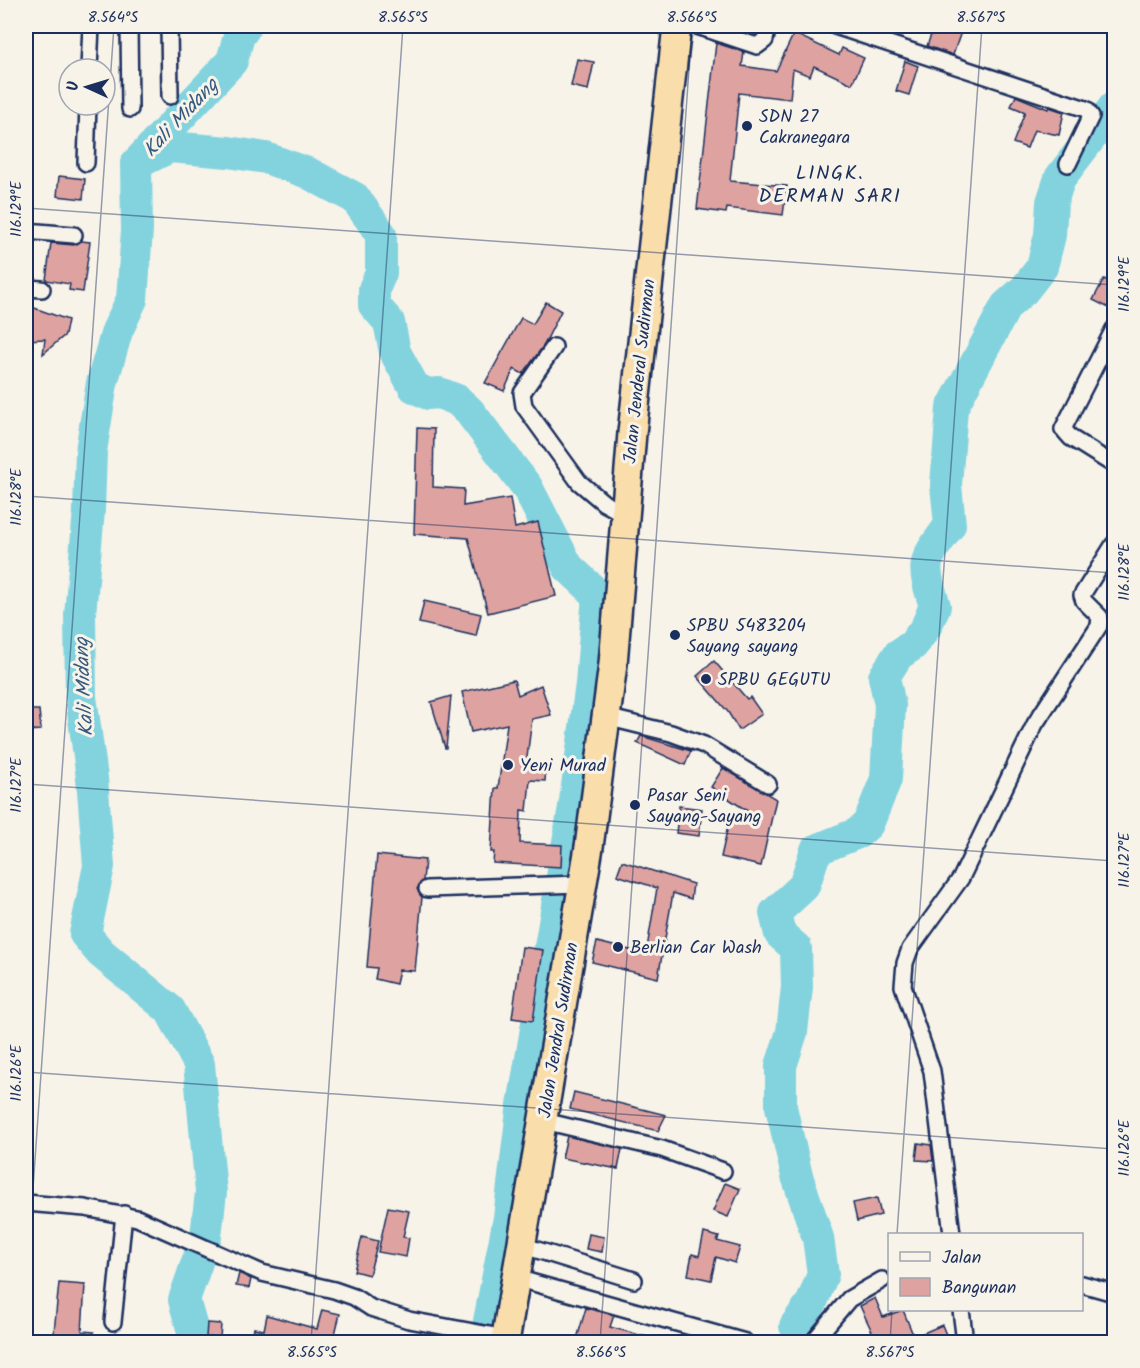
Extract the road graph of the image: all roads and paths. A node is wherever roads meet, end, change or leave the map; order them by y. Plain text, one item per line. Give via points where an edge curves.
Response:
1 (91, 26) edge
2 (129, 26) edge
3 (169, 26) edge
4 (677, 26) edge
5 (697, 26) edge
6 (768, 26) edge
7 (835, 26) edge
8 (90, 57) edge
9 (170, 96) dead end
10 (130, 110) dead end
11 (88, 117) edge
12 (86, 164) dead end
13 (1068, 164) dead end
14 (26, 231) edge
15 (74, 235) dead end
16 (26, 288) edge
17 (42, 289) dead end
18 (1114, 329) edge
19 (554, 346) dead end
20 (1114, 465) edge
21 (624, 514) junction
22 (1114, 544) edge
23 (606, 717) junction
24 (768, 784) dead end
25 (566, 884) junction
26 (427, 888) dead end
27 (544, 1121) junction
28 (723, 1171) dead end
29 (26, 1203) edge
30 (124, 1214) junction
31 (952, 1233) edge
32 (521, 1245) junction
33 (516, 1278) junction
34 (634, 1280) dead end
35 (882, 1280) dead end
36 (1083, 1284) edge
37 (1114, 1293) edge
38 (961, 1311) edge
39 (113, 1322) dead end
40 (502, 1339) edge
41 (745, 1342) edge
42 (813, 1342) edge
43 (965, 1342) edge

1 - 8 street
2 - 10 street
3 - 9 street
4 - 21 highway, Jalan Jenderal Sudirman
5 - 6 street via 757,46 765,40
7 - 13 street via 1086,109 1091,116
11 - 12 street
14 - 15 street
16 - 17 street
18 - 20 street via 1063,429
19 - 21 street via 522,393 524,406 579,482
21 - 23 highway, Jalan Jenderal Sudirman
22 - 31 street via 1082,595 1100,616 1099,627 1035,724 961,878 910,949 902,974 932,1071
23 - 24 street via 671,732 704,745
23 - 25 highway, Jalan Jendral Sudirman
25 - 26 street
25 - 27 highway, Jalan Jendral Sudirman via 561,999
27 - 28 street via 662,1149
27 - 32 highway, Jalan Jendral Sudirman
29 - 30 street
30 - 39 street
30 - 40 street via 174,1232 262,1273 334,1290 409,1320
32 - 33 highway, Jalan Jendral Sudirman
32 - 34 street
33 - 40 highway, Jalan Jendral Sudirman
33 - 41 street
35 - 42 street via 849,1299
36 - 37 street
38 - 43 street

